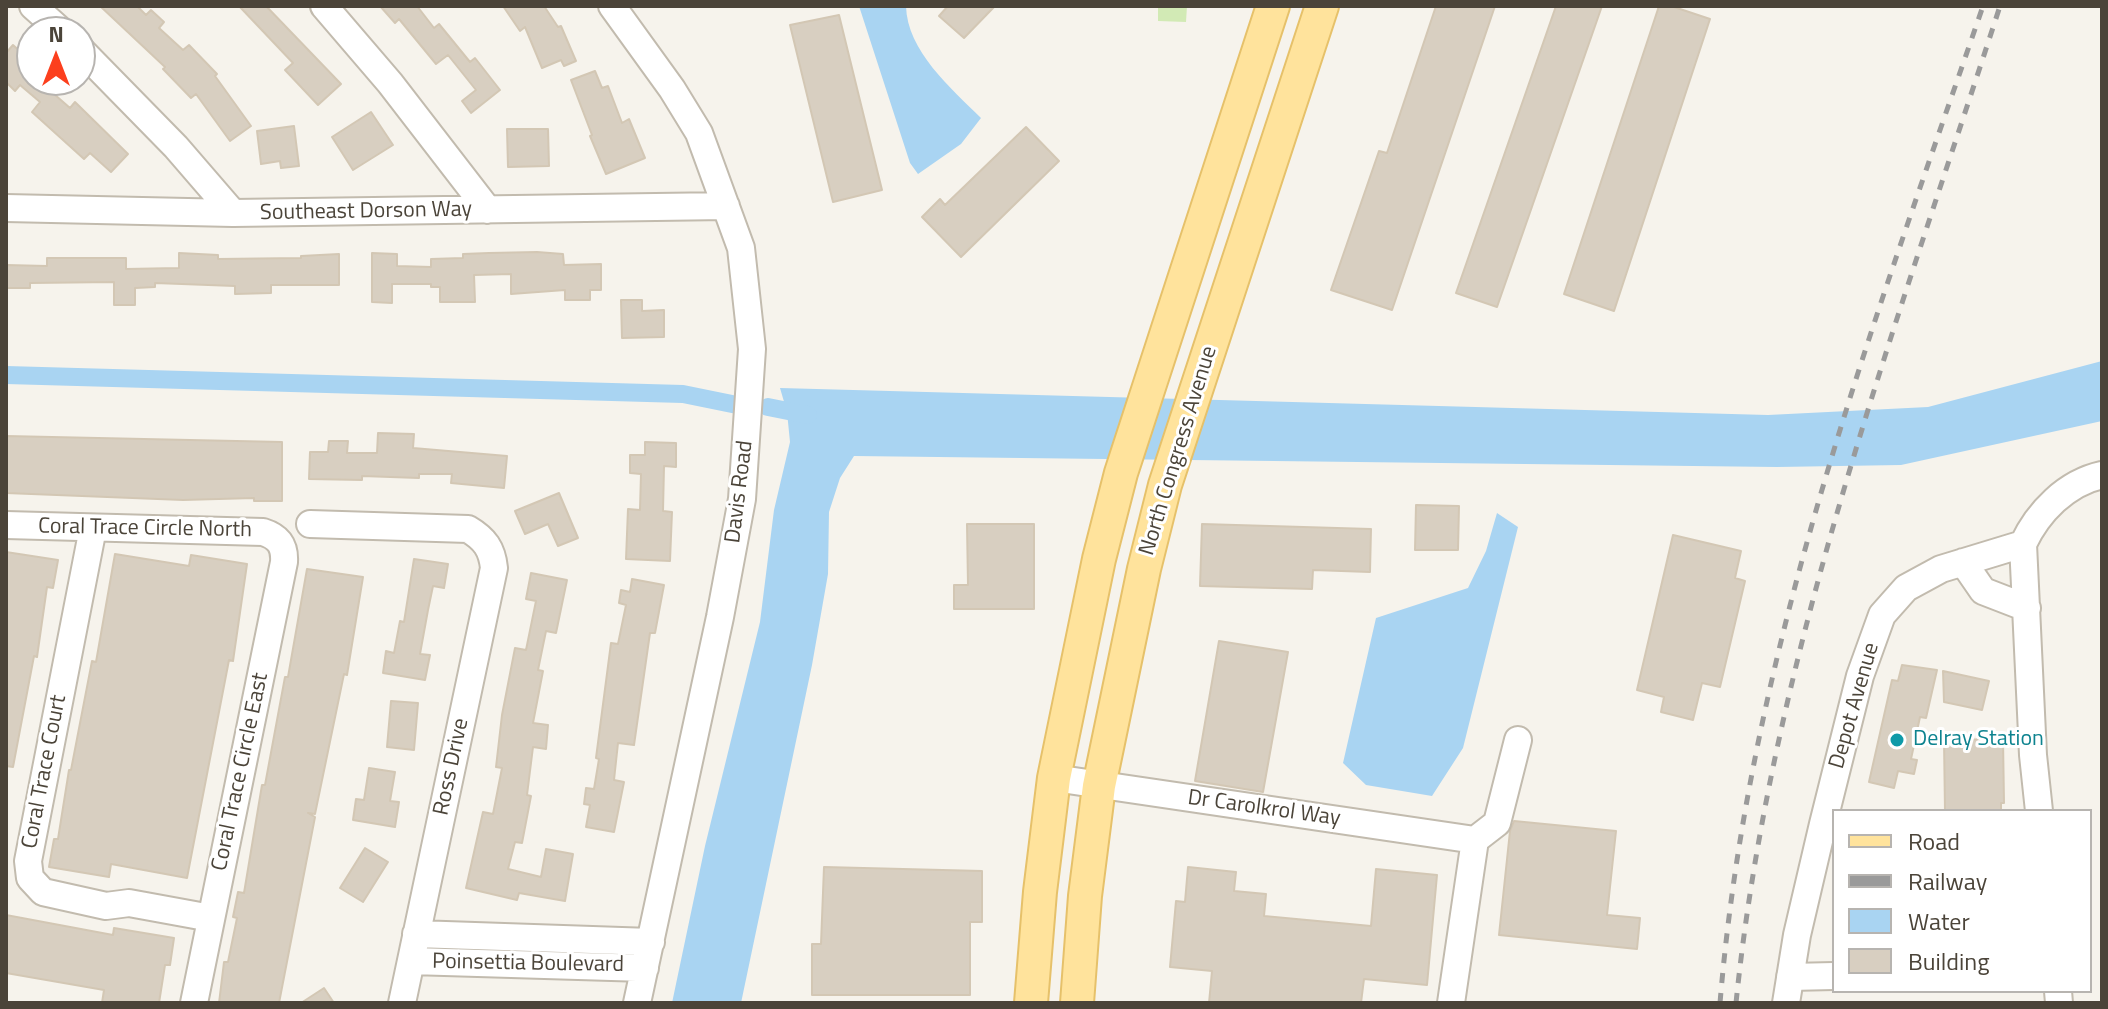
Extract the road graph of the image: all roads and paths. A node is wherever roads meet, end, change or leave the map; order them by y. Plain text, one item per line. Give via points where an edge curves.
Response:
1 (324, 6) edge
2 (612, 6) edge
3 (1273, 6) edge
4 (1322, 6) edge
5 (96, 65) edge
6 (1238, 115) junction
7 (1262, 188) junction
8 (726, 206) junction
9 (6, 208) edge
10 (488, 210) junction
11 (233, 213) junction
12 (2102, 475) edge
13 (310, 524) dead end
14 (6, 525) edge
15 (93, 528) junction
16 (280, 542) joint
17 (2023, 544) junction
18 (1963, 562) junction
19 (2027, 608) junction
20 (1518, 740) dead end
21 (1054, 778) junction
22 (1099, 786) junction
23 (2039, 809) edge
24 (1475, 840) junction
25 (211, 918) junction
26 (416, 934) junction
27 (651, 942) junction
28 (411, 961) junction
29 (645, 968) junction
30 (1832, 976) edge
31 (1790, 977) junction
32 (194, 1003) edge
33 (402, 1003) edge
34 (637, 1003) edge
35 (1031, 1003) edge
36 (1077, 1003) edge
37 (1451, 1003) edge
38 (1786, 1003) edge

1 - 10 street
2 - 8 street, Davis Road via 699,133
3 - 6 main road, North Congress Avenue
4 - 7 main road, North Congress Avenue
5 - 11 street
6 - 7 main road
6 - 21 main road, North Congress Avenue via 1121,473
7 - 22 main road, North Congress Avenue via 1165,485
8 - 10 street, Southeast Dorson Way
8 - 27 street, Davis Road via 741,248 752,349 742,499
9 - 11 street, Southeast Dorson Way
10 - 11 street, Southeast Dorson Way
12 - 17 street via 2072,487 2054,502
13 - 26 street, Ross Drive via 456,527 488,544 494,568
14 - 15 street, Coral Trace Circle North
15 - 16 street, Coral Trace Circle North via 263,532
15 - 25 street, Coral Trace Court via 28,861 30,878 43,892 106,906 129,903
16 - 25 street, Coral Trace Circle East via 284,562
17 - 18 street, Depot Avenue
17 - 19 street
18 - 19 street via 1983,591
18 - 31 street, Depot Avenue via 1906,588 1882,615 1860,676
19 - 23 street
20 - 24 street via 1497,823
21 - 22 street, Dr Carolkrol Way
21 - 35 main road, North Congress Avenue
22 - 24 street, Dr Carolkrol Way
22 - 36 main road, North Congress Avenue
24 - 37 street
25 - 32 street, Coral Trace Circle East
26 - 27 street, Poinsettia Boulevard
26 - 28 street, Ross Drive
27 - 29 street, Davis Road
28 - 29 street, Poinsettia Boulevard
28 - 33 street, Ross Drive
29 - 34 street, Davis Road
30 - 31 street
31 - 38 street, Depot Avenue

